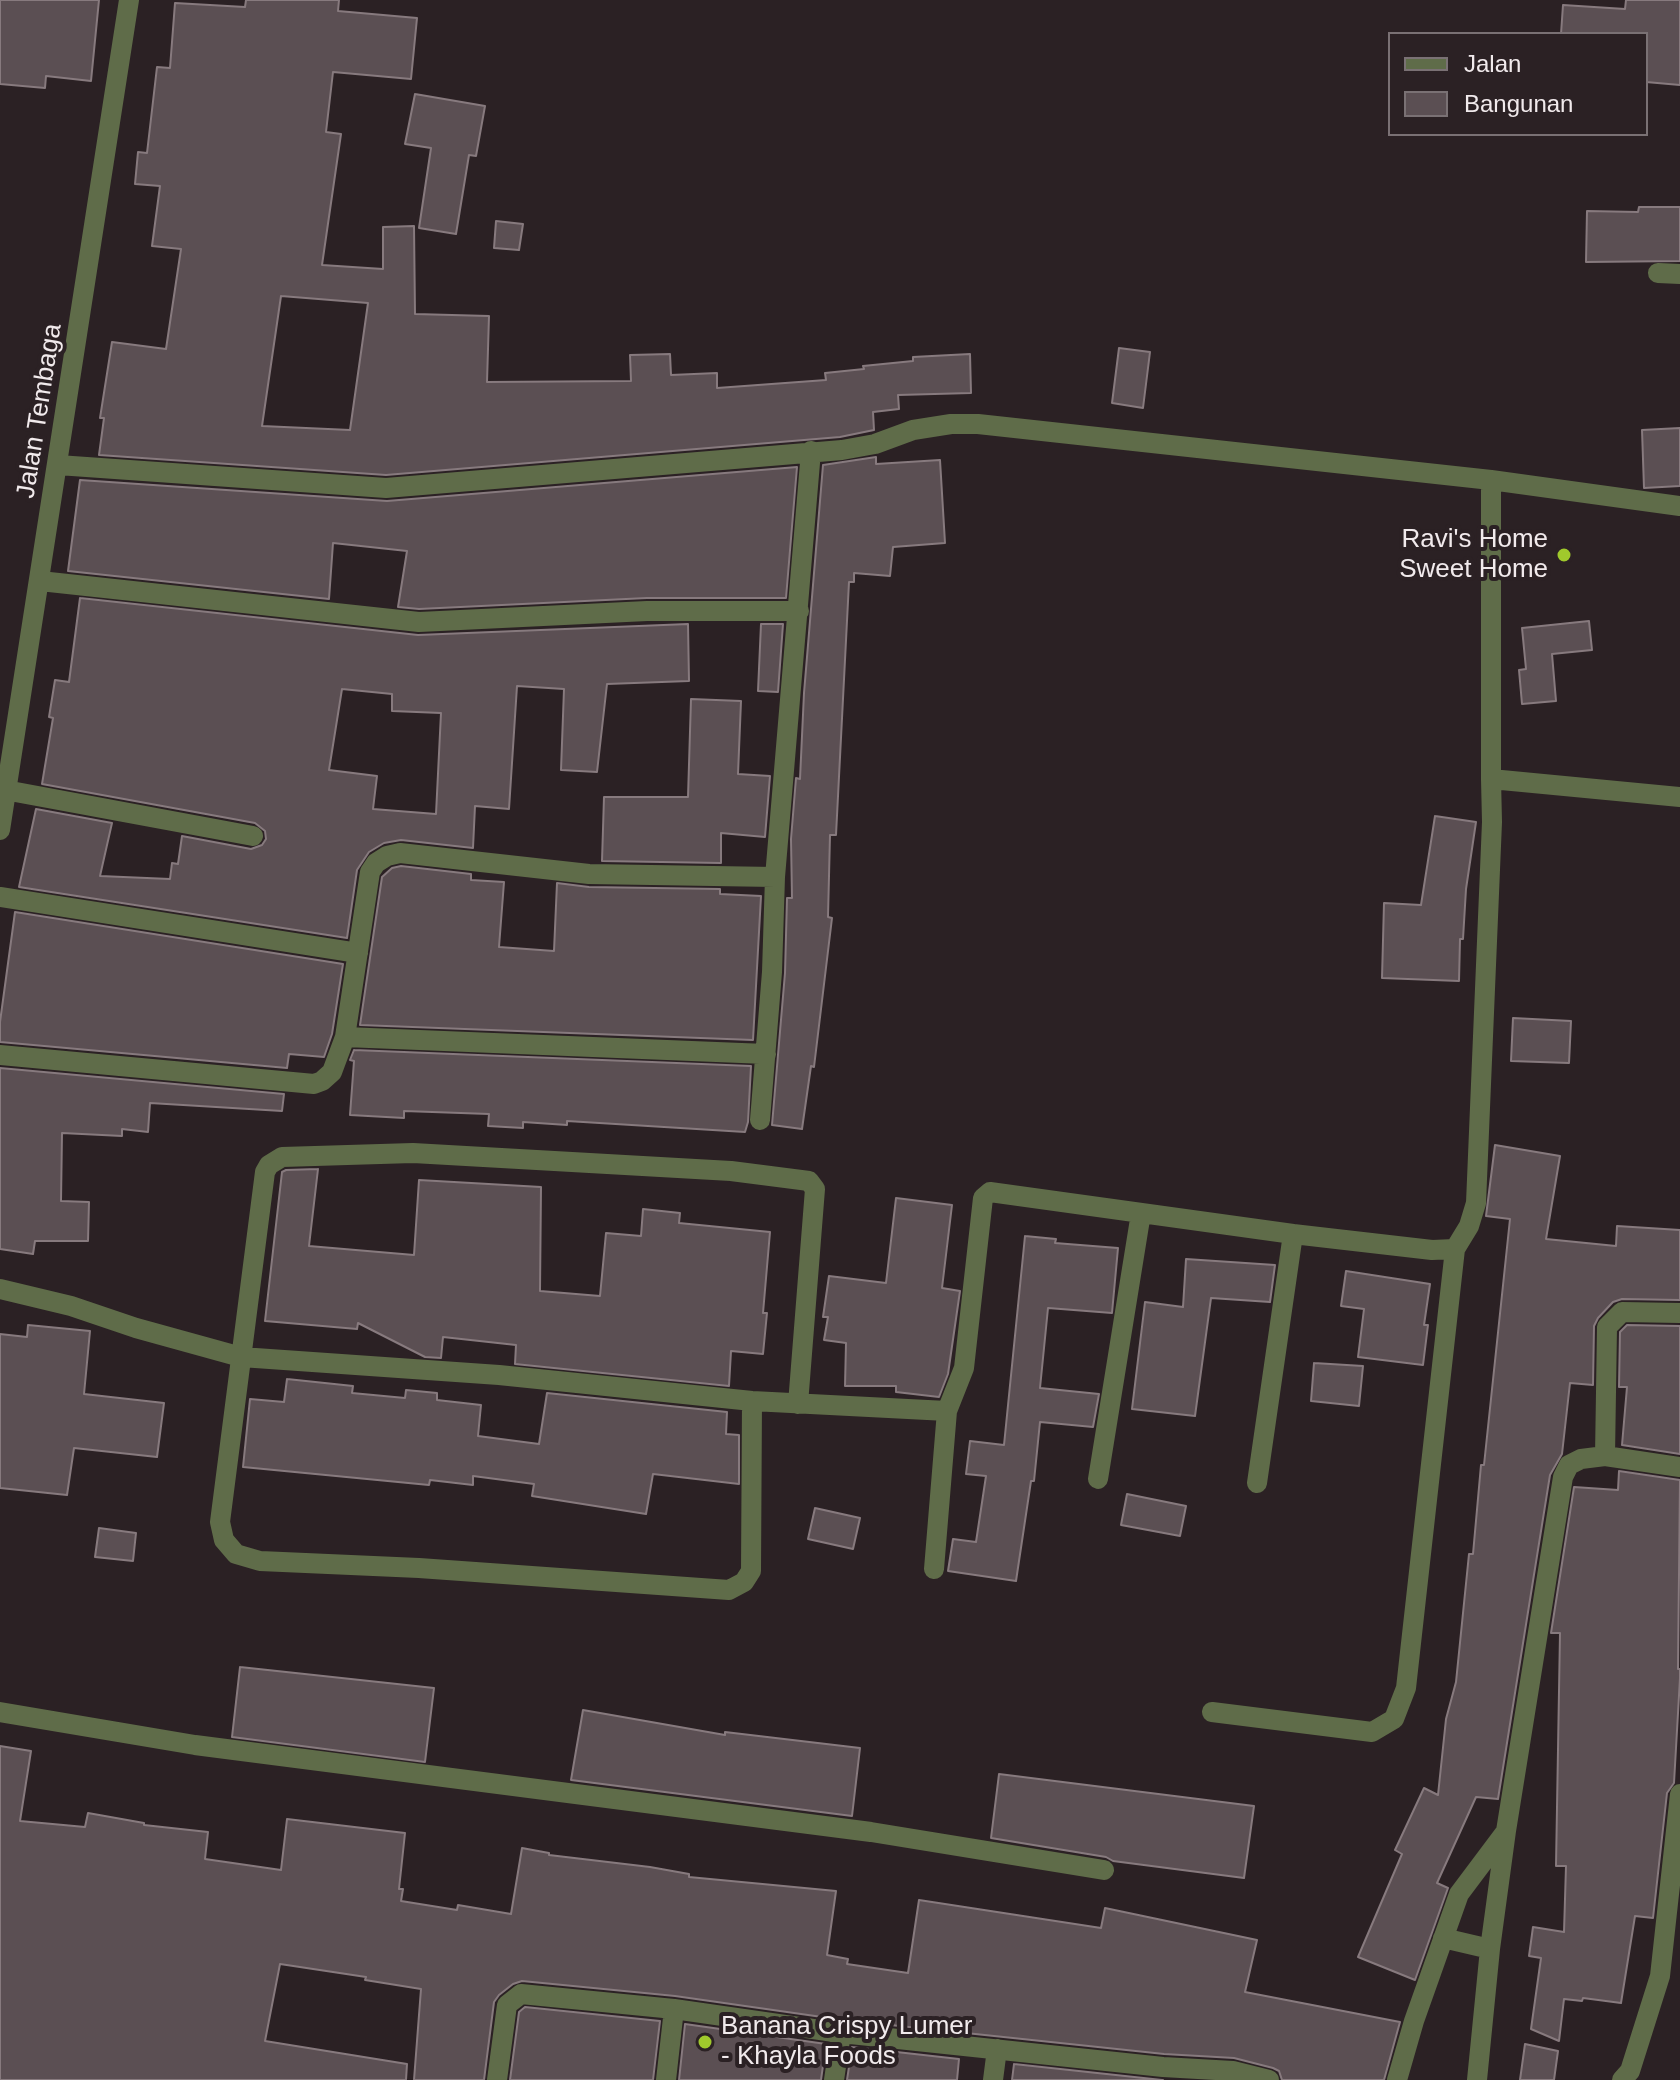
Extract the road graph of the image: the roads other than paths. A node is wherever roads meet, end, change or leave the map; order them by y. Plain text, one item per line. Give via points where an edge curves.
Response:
1 (129, 0) edge
2 (1658, 273) dead end
3 (1680, 274) edge
4 (811, 451) junction
5 (58, 465) junction
6 (1491, 480) junction
7 (1680, 506) edge
8 (40, 581) junction
9 (799, 611) junction
10 (1491, 779) junction
11 (3, 790) edge
12 (1680, 797) edge
13 (0, 830) edge
14 (253, 836) dead end
15 (775, 877) junction
16 (0, 897) edge
17 (358, 953) junction
18 (345, 1037) junction
19 (766, 1054) junction
20 (0, 1055) edge
21 (760, 1120) dead end
22 (1141, 1213) junction
23 (1293, 1234) junction
24 (1455, 1249) junction
25 (0, 1289) edge
26 (1680, 1313) edge
27 (241, 1357) junction
28 (752, 1401) junction
29 (798, 1404) junction
30 (947, 1411) junction
31 (1605, 1456) junction
32 (1680, 1467) edge
33 (1098, 1479) dead end
34 (1257, 1483) dead end
35 (934, 1569) dead end
36 (0, 1712) edge
37 (1212, 1712) dead end
38 (1680, 1794) edge
39 (1506, 1831) junction
40 (1104, 1870) dead end
41 (1443, 1938) junction
42 (1490, 1949) junction
43 (674, 2009) junction
44 (841, 2033) junction
45 (997, 2049) junction
46 (1162, 2074) edge
47 (497, 2080) edge
48 (666, 2080) edge
49 (834, 2080) edge
50 (993, 2080) edge
51 (1269, 2080) edge
52 (1397, 2080) edge
53 (1477, 2080) edge
54 (1622, 2080) edge

1 - 5 street, Jalan Tembaga
2 - 3 street
4 - 5 street via 386,488
4 - 6 street via 875,444 913,430 978,424
4 - 9 street
5 - 8 street, Jalan Tembaga
6 - 7 street
6 - 10 street
8 - 9 street via 419,622 647,611
8 - 11 street, Jalan Tembaga
9 - 15 street
10 - 12 street
10 - 24 street via 1476,1203
11 - 13 street, Jalan Tembaga
11 - 14 street
15 - 17 street via 589,874 400,853 387,856 370,872
15 - 19 street
16 - 17 street
17 - 18 street
18 - 19 street
18 - 20 street via 332,1072 314,1084
19 - 21 street
22 - 23 street
22 - 30 street via 986,1194 964,1368
22 - 33 street
23 - 24 street
23 - 34 street
24 - 37 street via 1406,1688 1394,1719 1372,1732
25 - 27 street
26 - 31 street via 1622,1312 1607,1327
27 - 28 street via 499,1375
27 - 28 street via 220,1522 224,1540 236,1554 260,1561 729,1590 751,1571
27 - 29 street via 265,1172 282,1157 413,1153 731,1171 799,1178 815,1189
28 - 29 street
29 - 30 street
30 - 35 street
31 - 32 street
31 - 39 street via 1569,1465 1563,1477
36 - 40 street via 195,1745 871,1832
38 - 54 street via 1660,1976 1630,2071
39 - 41 street via 1459,1894
39 - 42 street
41 - 42 street
41 - 52 street
42 - 53 street
43 - 44 street
43 - 47 street via 521,1994 507,2005
43 - 48 street
44 - 45 street
44 - 49 street
45 - 46 street
45 - 50 street
46 - 51 street via 1233,2071

